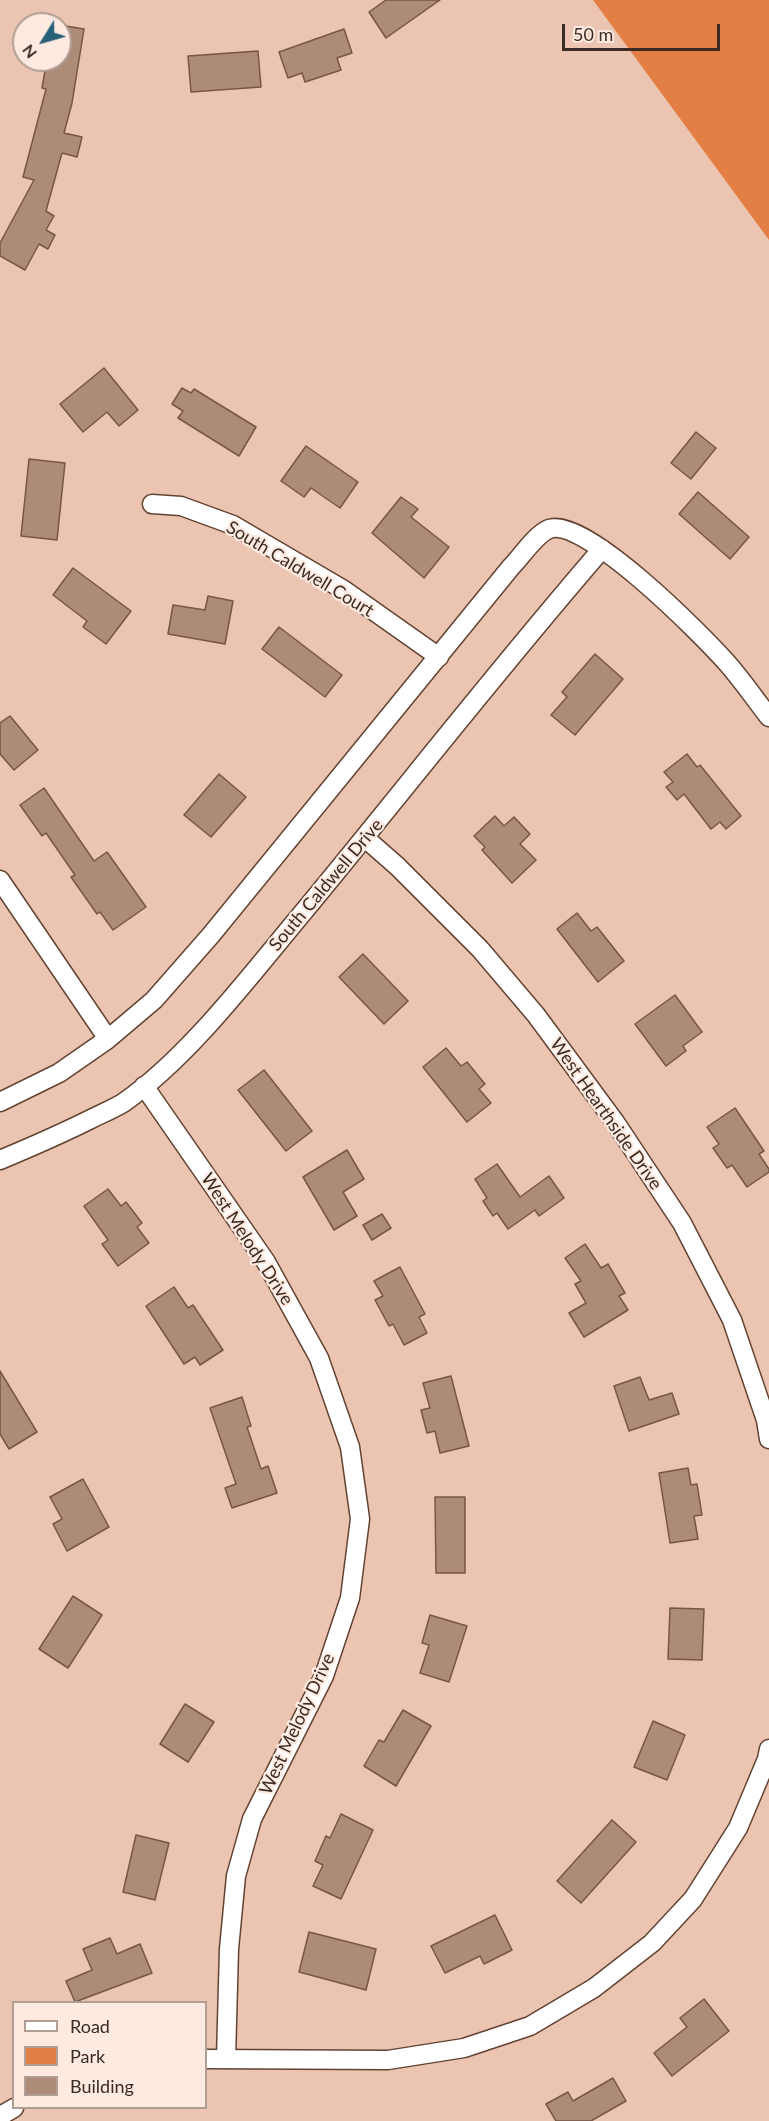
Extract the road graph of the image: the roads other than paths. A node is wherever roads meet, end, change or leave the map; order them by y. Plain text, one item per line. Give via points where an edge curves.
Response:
1 (152, 504) dead end
2 (602, 549) junction
3 (439, 657) junction
4 (769, 717) edge
5 (365, 838) junction
6 (0, 880) edge
7 (108, 1039) junction
8 (144, 1086) junction
9 (0, 1102) edge
10 (0, 1160) edge
11 (769, 1439) edge
12 (769, 1749) edge
13 (226, 2058) junction
14 (207, 2059) edge

1 - 3 street, South Caldwell Court via 181,506 233,525 344,590
2 - 3 street via 562,527 539,535
2 - 4 street via 685,619
2 - 5 street, South Caldwell Drive
3 - 7 street via 211,935 154,1000
5 - 8 street, South Caldwell Drive via 201,1031
5 - 11 street, West Hearthside Drive via 480,949 536,1015 621,1131 682,1223 732,1320
6 - 7 street
7 - 9 street via 59,1073
8 - 10 street, South Caldwell Drive via 122,1103
8 - 13 street, West Melody Drive via 266,1262 319,1358 350,1447 360,1519 350,1598 324,1676 252,1819 236,1876 228,1959
12 - 13 street via 738,1828 693,1899 644,1950 594,1988 530,2026 464,2048 388,2060
13 - 14 street

